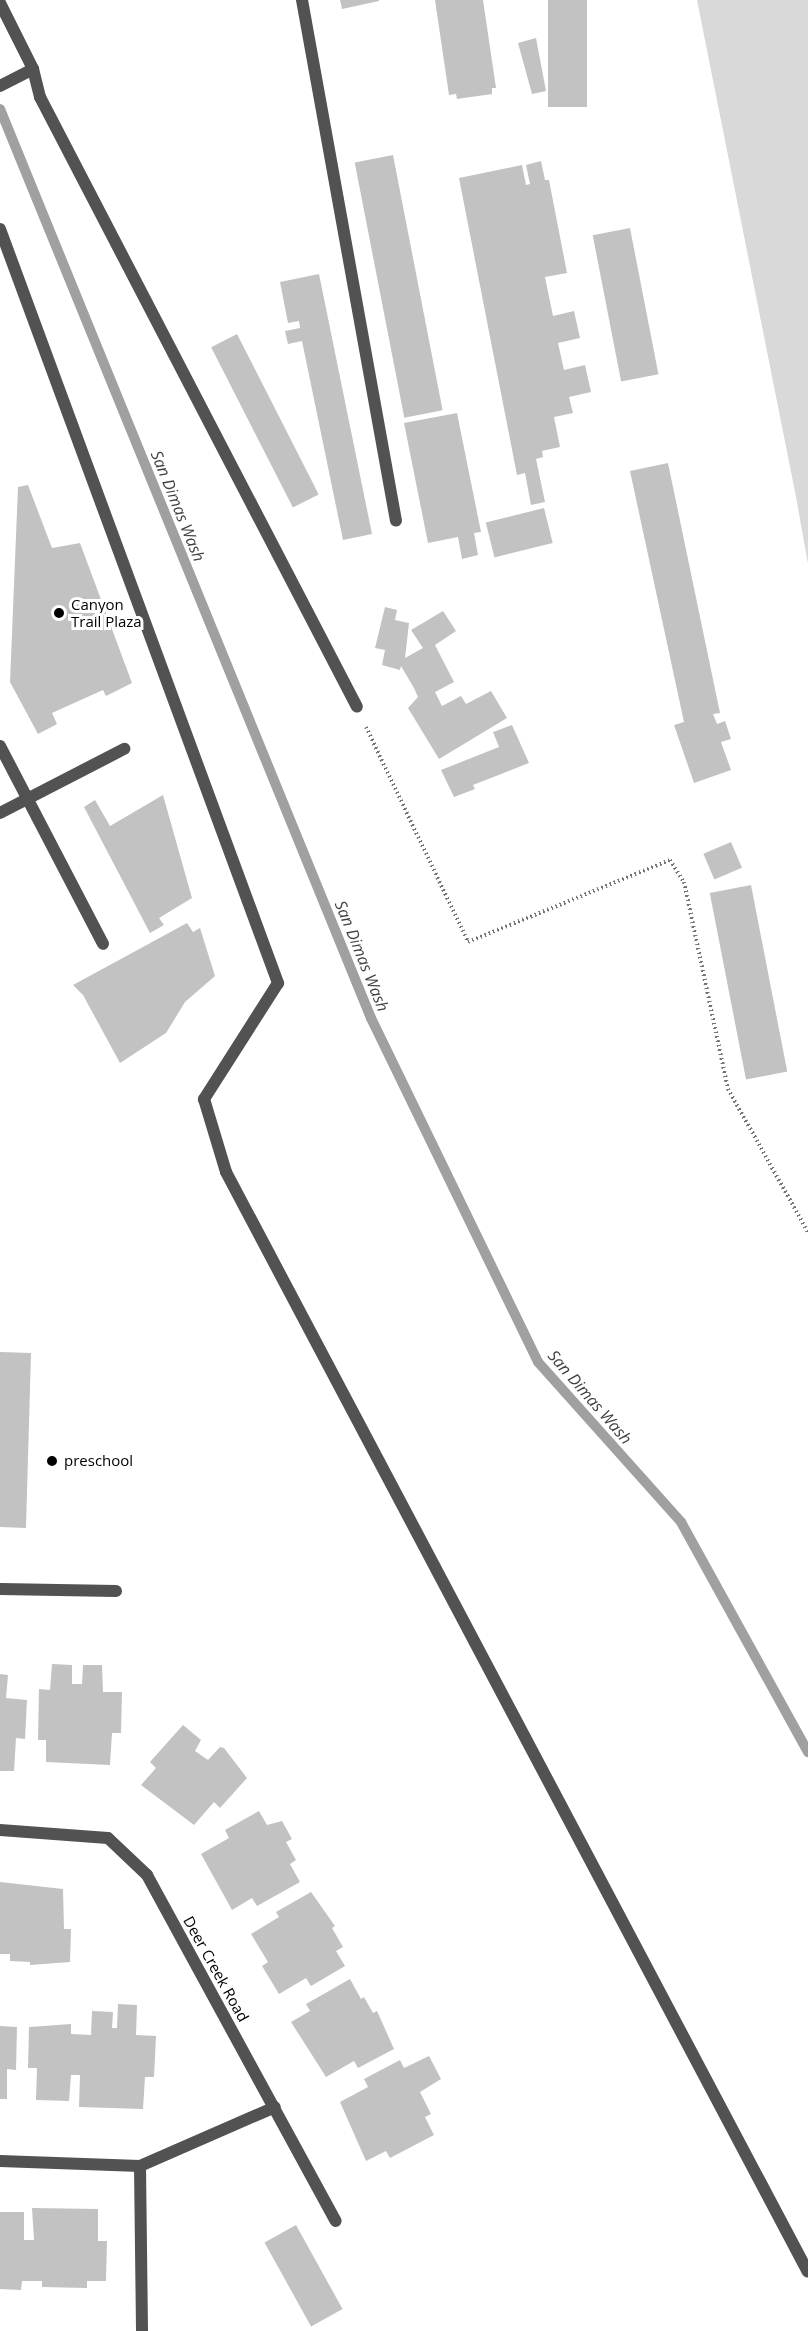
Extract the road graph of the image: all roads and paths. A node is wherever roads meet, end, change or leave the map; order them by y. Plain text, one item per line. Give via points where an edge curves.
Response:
1 (303, 0) edge
2 (0, 3) edge
3 (33, 69) junction
4 (0, 86) edge
5 (0, 229) edge
6 (396, 521) dead end
7 (357, 707) joint
8 (0, 746) edge
9 (124, 749) dead end
10 (28, 799) junction
11 (0, 813) edge
12 (103, 944) dead end
13 (808, 1232) edge
14 (0, 1589) edge
15 (116, 1591) dead end
16 (0, 1830) edge
17 (275, 2107) junction
18 (0, 2161) edge
19 (140, 2166) junction
20 (336, 2221) dead end
21 (808, 2272) edge
22 (142, 2331) edge

1 - 6 street
2 - 3 street
3 - 4 street
3 - 7 street via 40,97
5 - 21 street via 278,983 204,1099 226,1172
7 - 13 path via 468,942 670,860 684,882 728,1089
8 - 10 street
9 - 10 street
10 - 11 street
10 - 12 street
14 - 15 street
16 - 17 street, Deer Creek Road via 108,1838 147,1875
17 - 19 street
17 - 20 street, Deer Creek Road
18 - 19 street
19 - 22 street

